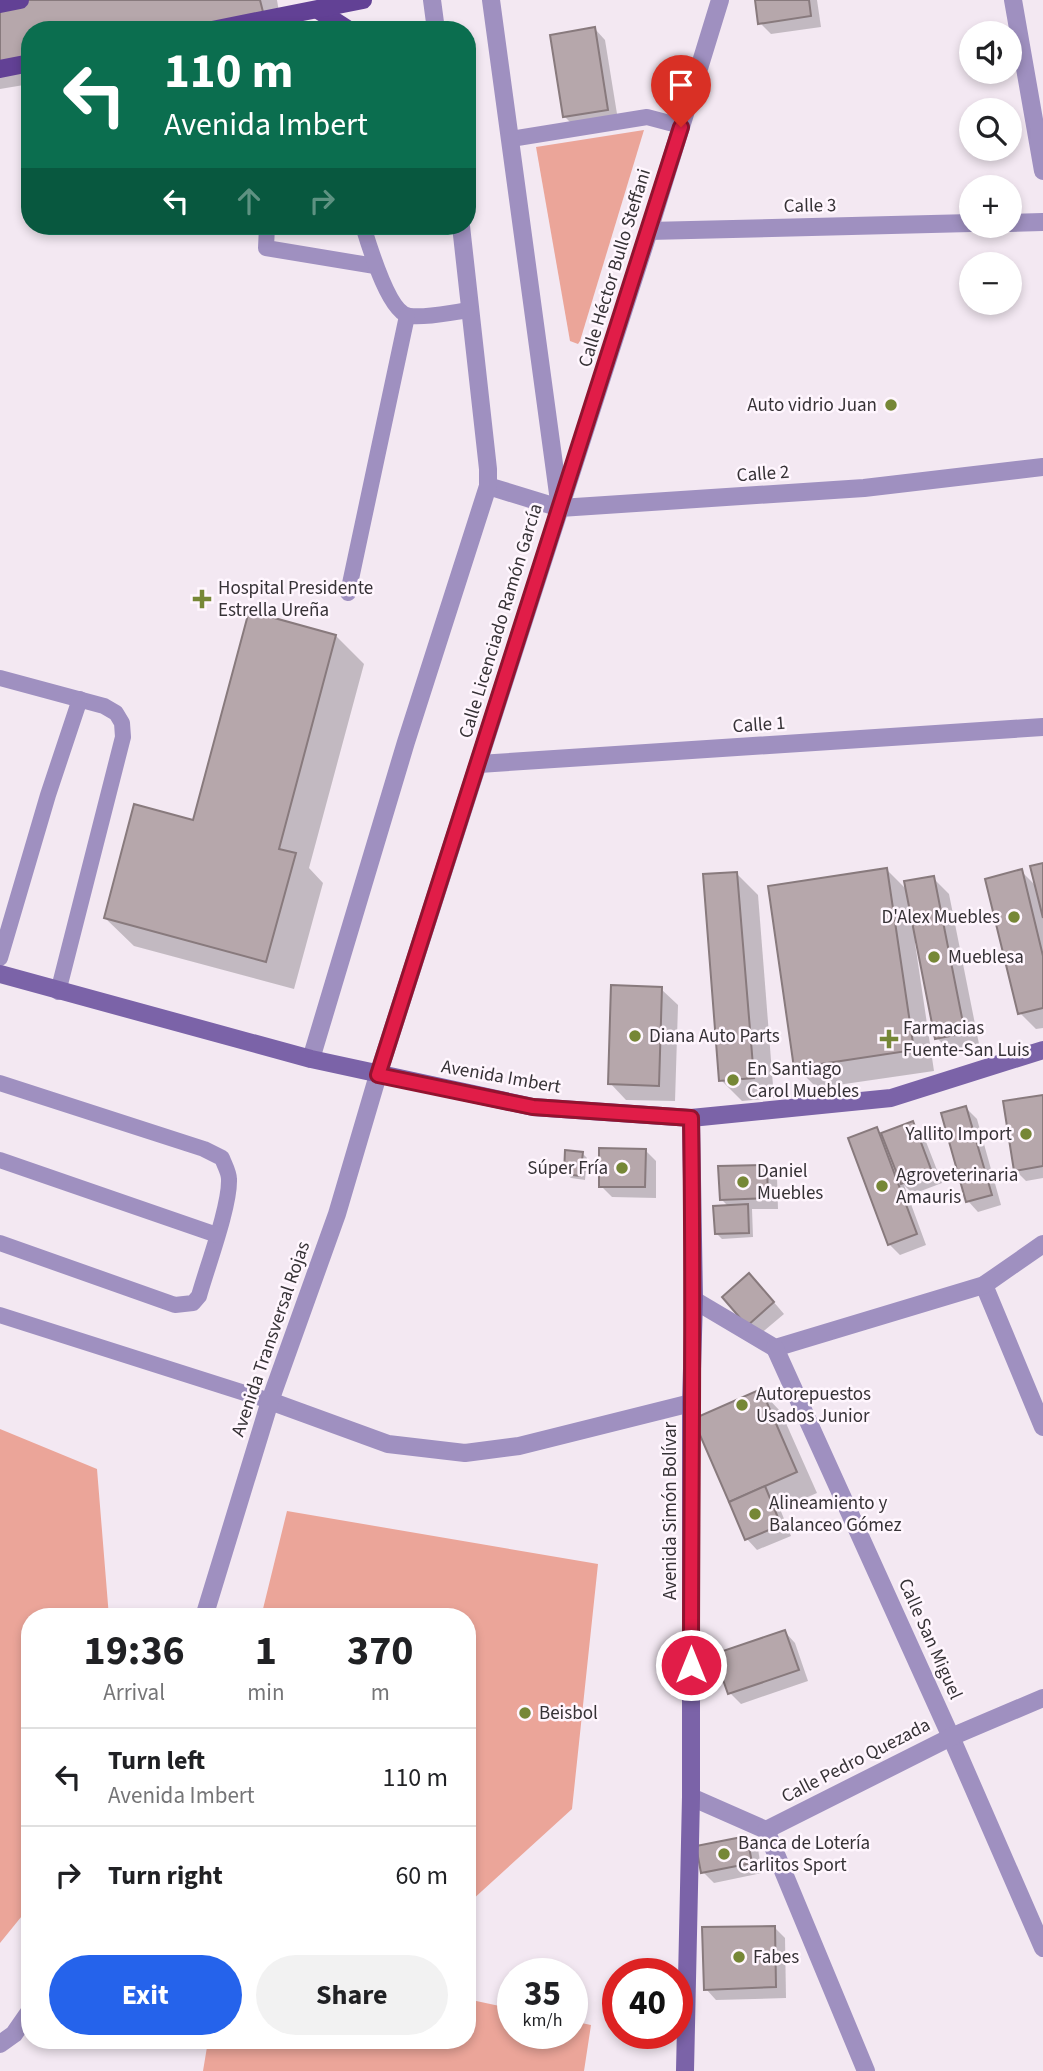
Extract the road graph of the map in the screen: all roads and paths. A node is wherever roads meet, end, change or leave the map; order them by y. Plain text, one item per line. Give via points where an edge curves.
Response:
1 (20, 0) edge
2 (363, 0) edge
3 (432, 0) edge
4 (491, 0) edge
5 (720, 0) edge
6 (1013, 0) edge
7 (0, 4) edge
8 (318, 10) junction
9 (260, 21) edge
10 (335, 21) edge
11 (435, 21) edge
12 (21, 65) edge
13 (0, 69) edge
14 (681, 127) junction
15 (511, 139) junction
16 (1043, 172) edge
17 (1043, 222) edge
18 (959, 223) edge
19 (1022, 223) edge
20 (649, 231) junction
21 (267, 235) edge
22 (365, 235) edge
23 (462, 235) edge
24 (374, 266) junction
25 (471, 310) junction
26 (407, 316) junction
27 (1043, 467) edge
28 (488, 486) junction
29 (560, 508) junction
30 (348, 593) dead end
31 (0, 678) edge
32 (80, 699) junction
33 (1043, 727) edge
34 (479, 764) junction
35 (0, 958) edge
36 (0, 974) edge
37 (58, 992) junction
38 (1043, 1050) edge
39 (311, 1059) junction
40 (378, 1075) junction
41 (0, 1083) edge
42 (691, 1118) junction
43 (0, 1160) edge
44 (216, 1235) junction
45 (0, 1243) edge
46 (1043, 1244) edge
47 (984, 1285) junction
48 (694, 1300) junction
49 (0, 1315) edge
50 (775, 1348) junction
51 (270, 1401) junction
52 (691, 1403) junction
53 (1043, 1427) edge
54 (207, 1608) edge
55 (1043, 1698) edge
56 (951, 1737) junction
57 (691, 1797) junction
58 (766, 1830) junction
59 (1043, 1948) edge
60 (21, 2024) edge
61 (0, 2044) edge
62 (685, 2071) edge
63 (866, 2071) edge

1 - 7 main road
2 - 8 main road
3 - 11 street
4 - 15 street, Calle Licenciado Ramón García
5 - 14 street, Calle Héctor Bullo Steffani
6 - 16 street
8 - 9 main road
8 - 10 main road
12 - 13 main road
14 - 15 lane via 647,117
14 - 20 street, Calle Héctor Bullo Steffani
15 - 29 street, Calle Licenciado Ramón García
17 - 19 street
18 - 20 street, Calle 3
20 - 29 street, Calle Héctor Bullo Steffani
21 - 24 lane via 266,248
22 - 24 lane
23 - 25 street
24 - 26 lane via 398,310
25 - 26 lane
25 - 28 street
26 - 30 lane
27 - 29 street, Calle 2 via 864,488
28 - 29 street, Calle 2
28 - 39 street
29 - 34 street, Calle Licenciado Ramón García
31 - 32 lane
32 - 35 lane
32 - 37 lane via 116,713 124,737
33 - 34 street, Calle 1
34 - 40 street, Calle Licenciado Ramón García
36 - 37 main road, Avenida Imbert
37 - 39 main road, Avenida Imbert
38 - 42 main road, Avenida Imbert via 891,1098
39 - 40 main road, Avenida Imbert
40 - 42 main road, Avenida Imbert via 533,1107
40 - 51 street, Avenida Transversal Rojas via 337,1214
41 - 44 lane via 222,1158 229,1177 228,1196
42 - 48 main road, Avenida Simón Bolívar
43 - 44 lane
44 - 45 lane via 199,1296 185,1306
46 - 47 street
47 - 50 street
47 - 53 street
48 - 50 street
48 - 52 main road, Avenida Simón Bolívar
49 - 51 lane
50 - 56 street, Calle San Miguel
51 - 52 street via 388,1444 465,1453 519,1446
51 - 54 street, Avenida Transversal Rojas
52 - 57 main road, Avenida Simón Bolívar
55 - 56 street, Calle Pedro Quezada
56 - 58 street, Calle Pedro Quezada
56 - 59 street, Calle San Miguel
57 - 58 street
57 - 62 main road, Avenida Simón Bolívar
58 - 63 street
60 - 61 street

